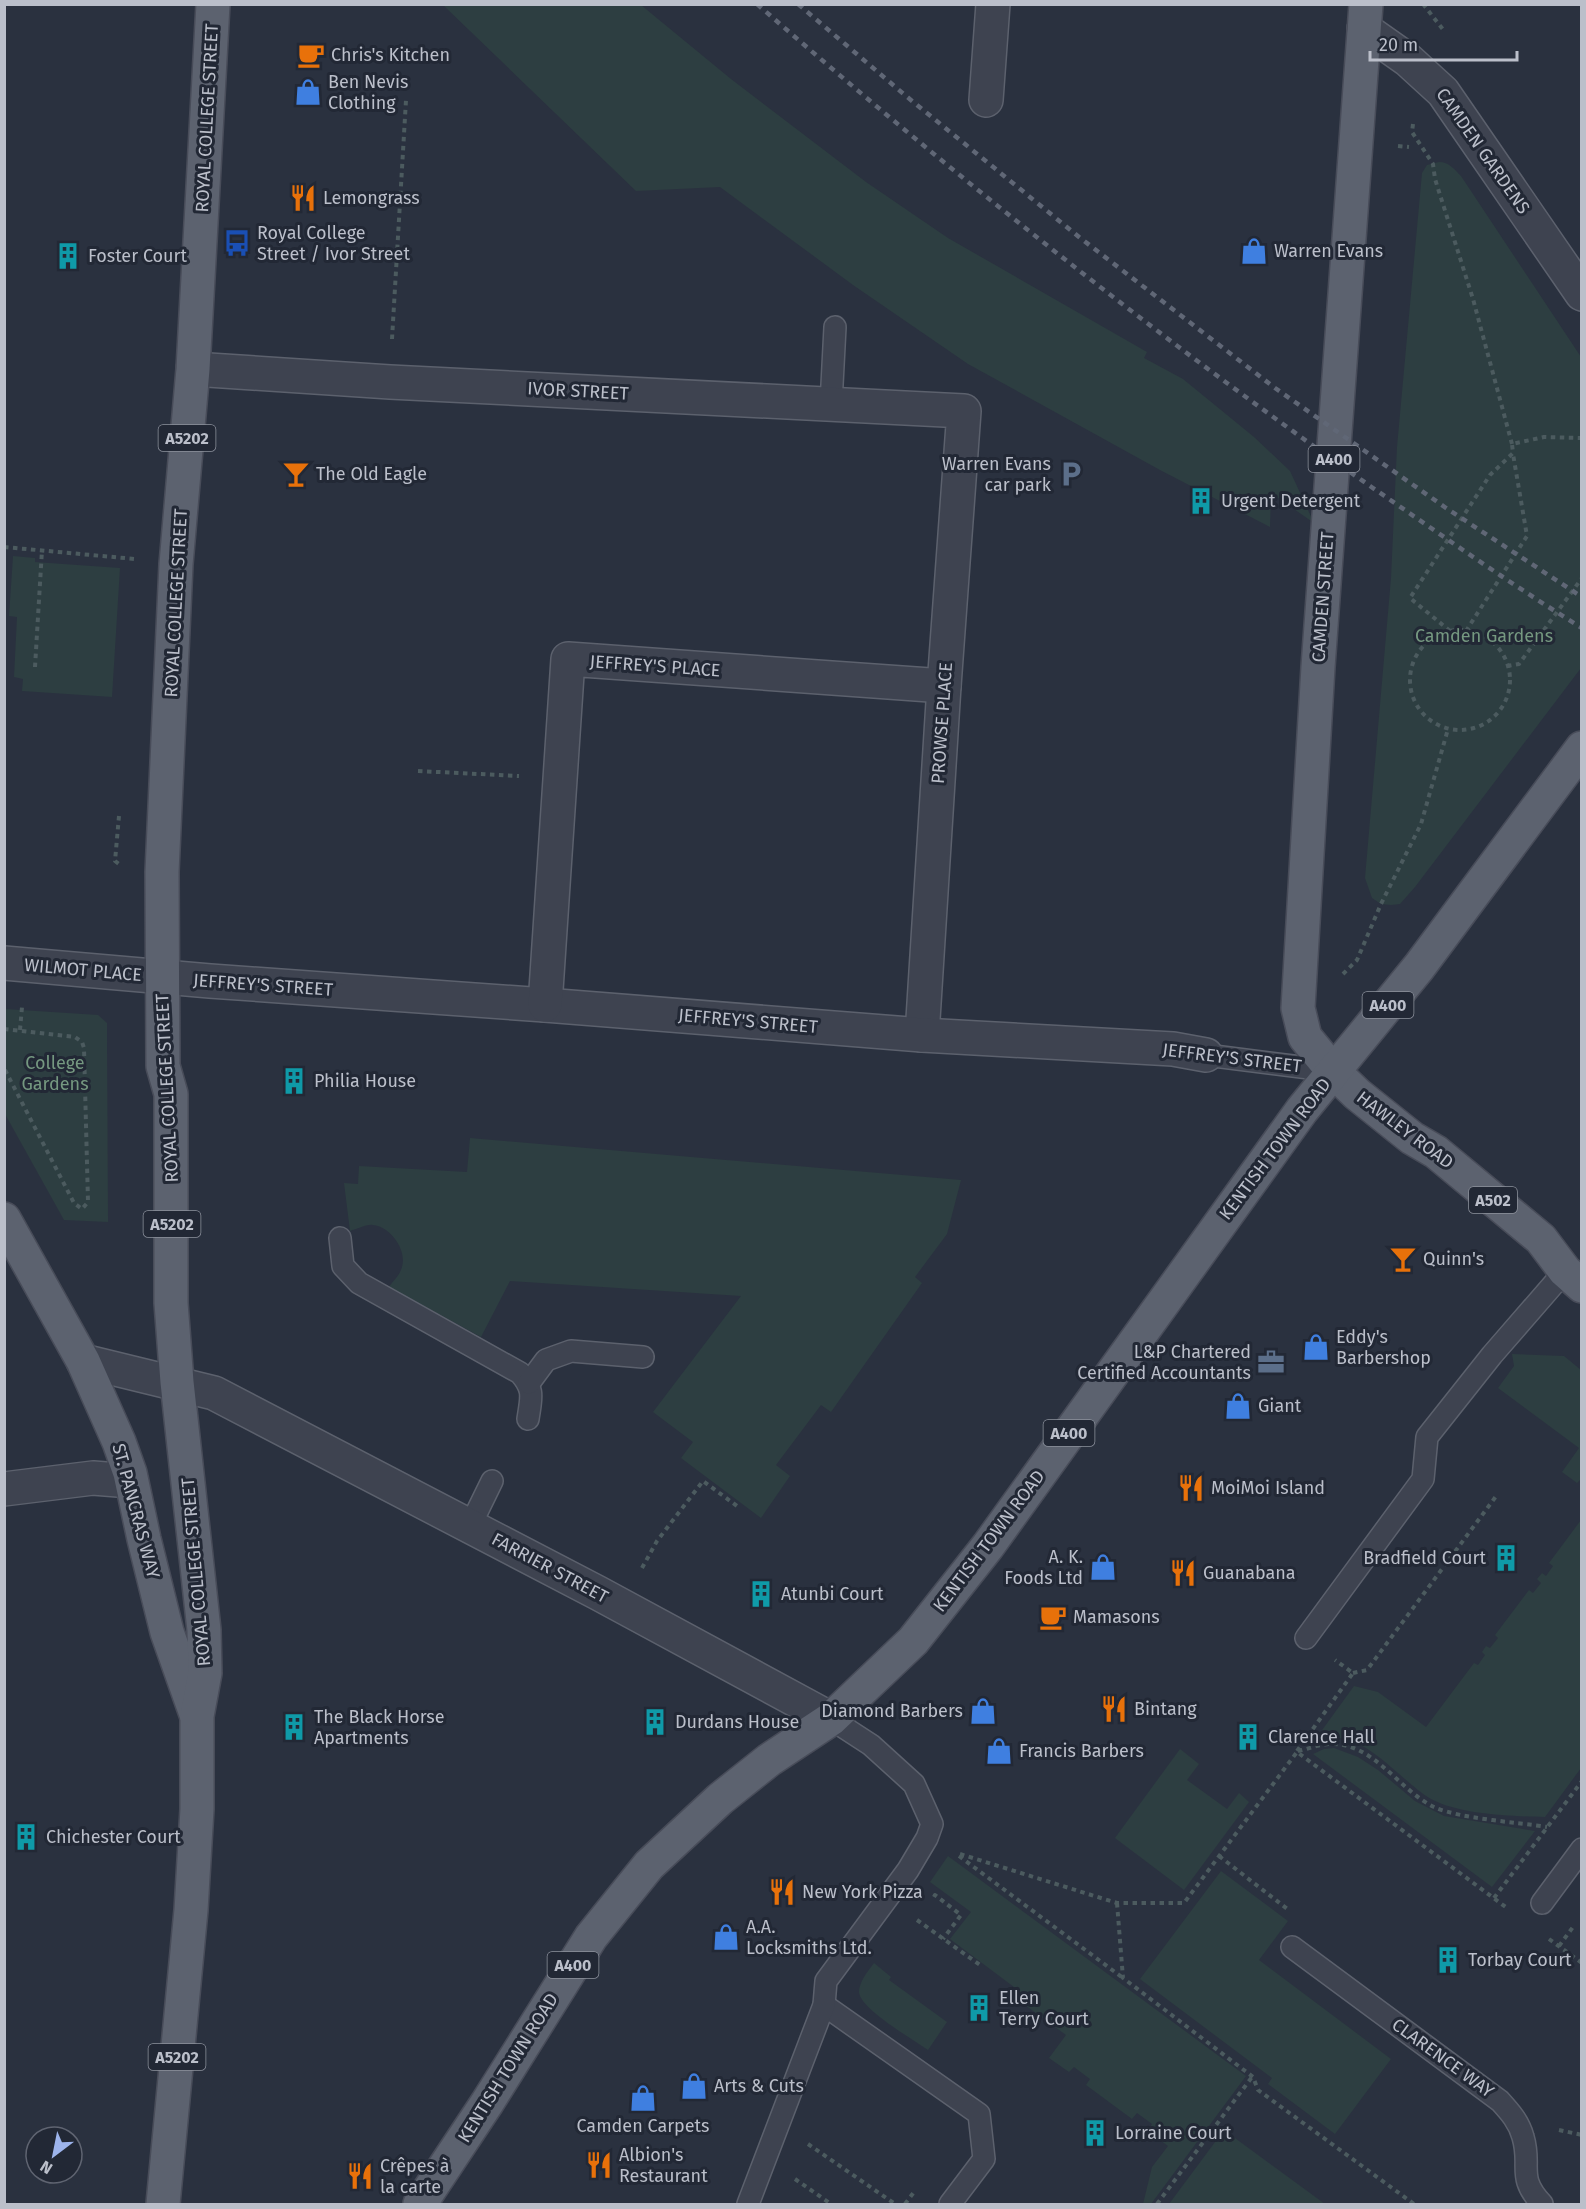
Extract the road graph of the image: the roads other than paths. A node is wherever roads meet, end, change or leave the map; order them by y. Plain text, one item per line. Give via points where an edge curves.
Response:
1 (213, 4) edge
2 (993, 4) edge
3 (1365, 17) edge
4 (986, 100) dead end
5 (1581, 294) edge
6 (835, 327) dead end
7 (193, 369) junction
8 (831, 404) junction
9 (964, 411) joint
10 (944, 686) junction
11 (1581, 748) edge
12 (4, 963) edge
13 (162, 976) junction
14 (545, 1005) junction
15 (922, 1035) junction
16 (1206, 1055) joint
17 (1333, 1071) junction
18 (4, 1219) edge
19 (340, 1238) dead end
20 (1573, 1278) edge
21 (643, 1357) dead end
22 (83, 1361) junction
23 (177, 1382) junction
24 (529, 1383) junction
25 (528, 1419) dead end
26 (131, 1480) junction
27 (492, 1481) dead end
28 (4, 1489) edge
29 (470, 1526) junction
30 (1306, 1638) road end
31 (197, 1716) junction
32 (831, 1719) junction
33 (1581, 1849) edge
34 (1542, 1903) dead end
35 (1292, 1947) road end
36 (824, 2005) junction
37 (163, 2205) edge
38 (420, 2205) edge
39 (748, 2205) edge
40 (950, 2205) edge
41 (1542, 2205) edge

1 - 7 main road, ROYAL COLLEGE STREET / A5202
2 - 4 street
3 - 5 street, CAMDEN GARDENS via 1443,92
3 - 17 main road, CAMDEN STREET / A400 via 1318,667 1298,1008 1305,1036
6 - 8 lane
7 - 8 street, IVOR STREET
7 - 13 main road, ROYAL COLLEGE STREET / A5202 via 176,564 162,872
8 - 9 street, IVOR STREET
9 - 10 street, PROWSE PLACE
10 - 14 street, JEFFREY'S PLACE via 568,659
10 - 15 street, PROWSE PLACE
11 - 17 main road, KENTISH TOWN ROAD / A400 via 1419,967
12 - 13 street, WILMOT PLACE
13 - 14 street, JEFFREY'S STREET
13 - 23 main road, ROYAL COLLEGE STREET / A5202 via 163,1066 171,1094 171,1303
14 - 15 street, JEFFREY'S STREET
15 - 16 street, JEFFREY'S STREET via 1173,1049
16 - 17 lane, JEFFREY'S STREET
17 - 20 main road, HAWLEY ROAD / A502 via 1541,1239
17 - 32 main road, KENTISH TOWN ROAD / A400 via 988,1546 913,1641
18 - 22 main road, ST. PANCRAS WAY / A5202
19 - 24 lane via 344,1266 359,1283 520,1373
20 - 30 lane via 1492,1355 1427,1437 1424,1479
21 - 24 lane via 572,1351 546,1360
22 - 23 street, FARRIER STREET
22 - 26 main road, ST. PANCRAS WAY / A5202 via 119,1442
23 - 29 street, FARRIER STREET via 214,1393
23 - 31 main road, ROYAL COLLEGE STREET / A5202 via 204,1630 205,1672
24 - 25 lane
26 - 28 street via 93,1478
26 - 31 main road, ST. PANCRAS WAY / A5202 via 167,1632
27 - 29 lane
29 - 32 street, FARRIER STREET
31 - 37 main road, ROYAL COLLEGE STREET / A5202 via 191,1910
32 - 36 lane, FARRIER STREET via 871,1745 914,1784 932,1824 911,1863 826,1981
32 - 38 main road, KENTISH TOWN ROAD / A400 via 720,1799 649,1865 591,1937
33 - 34 lane
35 - 41 lane, CLARENCE WAY via 1500,2101 1517,2121 1524,2139 1529,2189
36 - 39 lane
36 - 40 lane via 979,2114 984,2159

